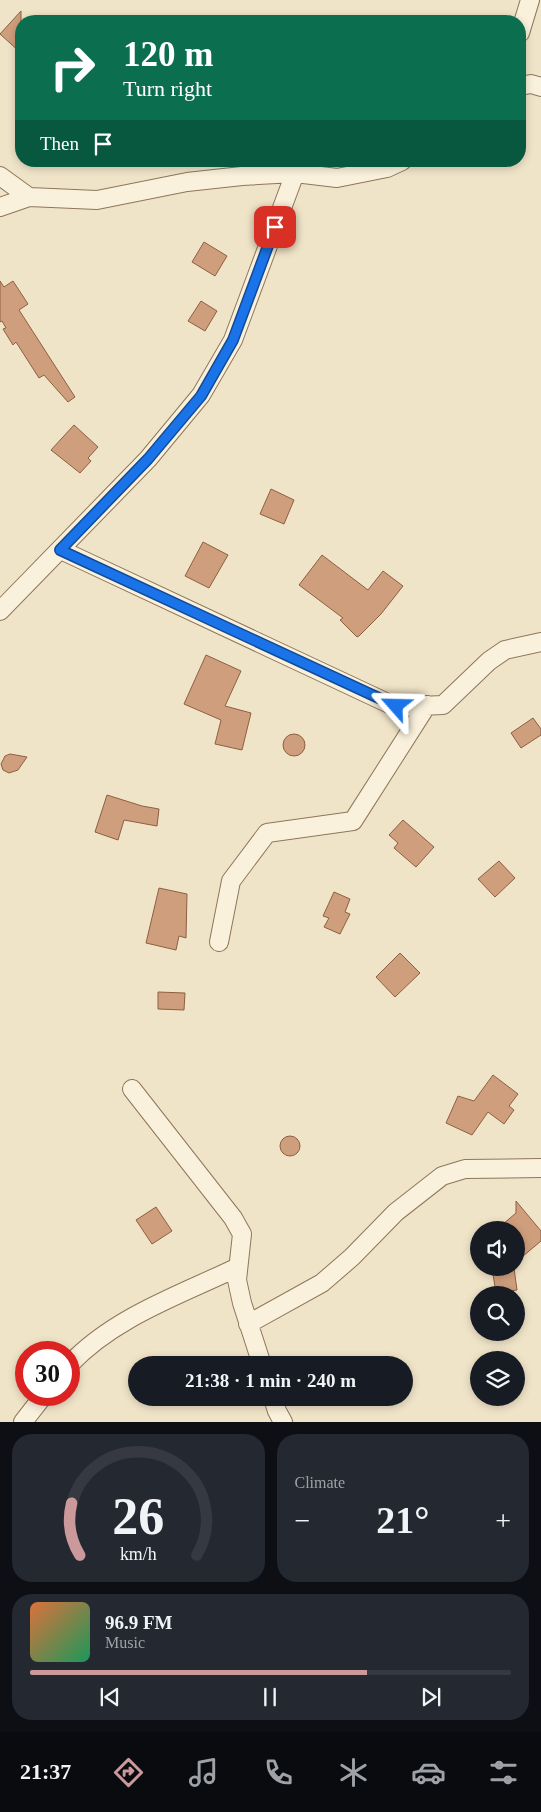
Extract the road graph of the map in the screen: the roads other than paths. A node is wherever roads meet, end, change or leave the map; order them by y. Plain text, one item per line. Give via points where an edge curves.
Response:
1 (530, 0) edge
2 (525, 15) edge
3 (526, 85) edge
4 (541, 87) edge
5 (389, 167) edge
6 (295, 173) junction
7 (0, 176) edge
8 (29, 197) junction
9 (0, 207) edge
10 (60, 550) junction
11 (0, 611) edge
12 (541, 642) edge
13 (427, 705) junction
14 (219, 942) dead end
15 (132, 1089) dead end
16 (541, 1168) edge
17 (238, 1267) junction
18 (248, 1324) junction
19 (80, 1354) edge
20 (259, 1356) edge
21 (35, 1406) edge
22 (275, 1406) edge
23 (23, 1422) edge
24 (283, 1422) edge

1 - 2 street
3 - 4 street
5 - 6 street via 337,178
6 - 8 street via 187,182 97,200
6 - 10 street via 233,340 201,396 148,459
7 - 8 street
8 - 9 street
10 - 11 street
10 - 13 street via 396,706
12 - 13 street via 505,650 443,705
13 - 14 street via 353,821 267,832 231,881
15 - 17 street via 233,1218 242,1234
16 - 18 street via 465,1169 442,1176 396,1212 322,1283
17 - 18 street via 237,1280
17 - 19 street via 126,1321 95,1340
18 - 20 street
21 - 23 street
22 - 24 street

